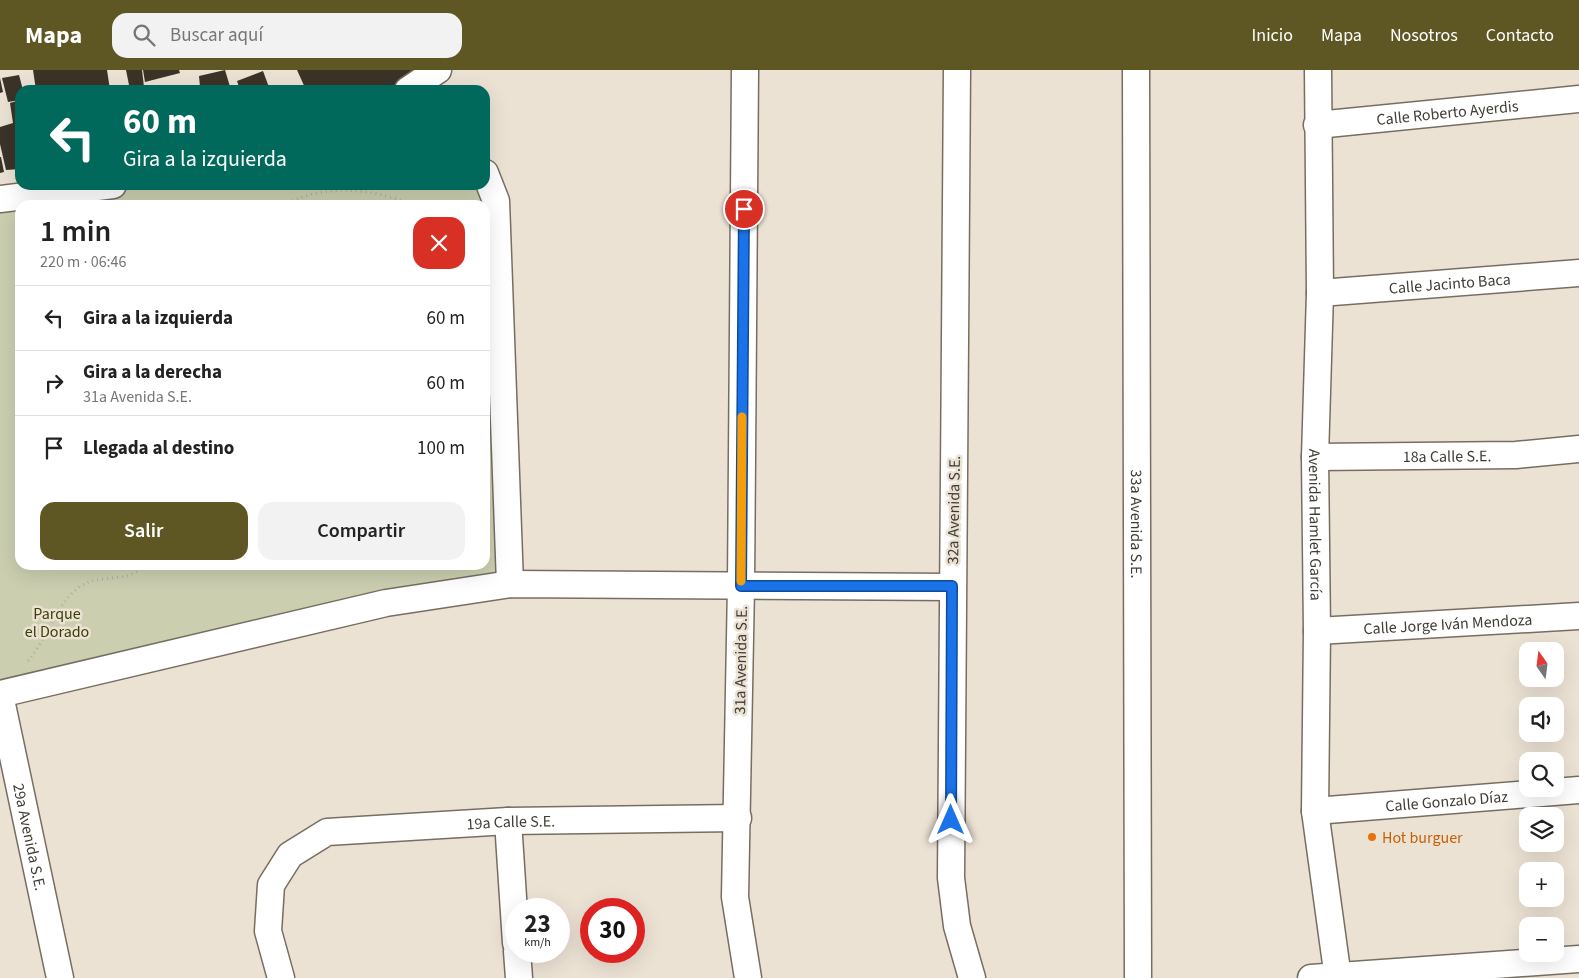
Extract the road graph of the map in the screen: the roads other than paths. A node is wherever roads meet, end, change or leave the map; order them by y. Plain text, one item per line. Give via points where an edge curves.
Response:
1 (745, 70) edge
2 (957, 70) edge
3 (1136, 70) edge
4 (1318, 70) edge
5 (1579, 99) edge
6 (1317, 125) junction
7 (490, 186) edge
8 (73, 190) edge
9 (0, 199) edge
10 (1579, 273) edge
11 (1320, 293) junction
12 (1579, 449) edge
13 (1315, 457) junction
14 (510, 584) junction
15 (741, 586) junction
16 (952, 586) junction
17 (1579, 616) edge
18 (1317, 631) junction
19 (0, 694) edge
20 (1579, 790) edge
21 (1315, 811) junction
22 (738, 818) junction
23 (508, 821) junction
24 (513, 898) edge
25 (1579, 959) edge
26 (517, 963) edge
27 (1337, 977) edge
28 (60, 978) edge
29 (281, 978) edge
30 (518, 978) edge
31 (748, 978) edge
32 (972, 978) edge
33 (1138, 978) edge
34 (1311, 978) edge

1 - 15 street, 31a Avenida S.E.
2 - 16 street, 32a Avenida S.E.
3 - 33 street, 33a Avenida S.E.
4 - 6 street, Avenida Hamlet García
5 - 6 street, Calle Roberto Ayerdis
6 - 11 street, Avenida Hamlet García
7 - 14 street via 496,201
8 - 9 street
10 - 11 street, Calle Jacinto Baca
11 - 13 street, Avenida Hamlet García
12 - 13 street, 18a Calle S.E. via 1516,455
13 - 18 street, Avenida Hamlet García
14 - 15 street
14 - 19 street via 386,603
15 - 16 street
15 - 22 street, 31a Avenida S.E.
16 - 32 street, 32a Avenida S.E. via 951,878 957,926
17 - 18 street, Calle Jorge Iván Mendoza
18 - 21 street, Avenida Hamlet García
19 - 28 street, 29a Avenida S.E.
20 - 21 street, Calle Gonzalo Díaz
21 - 27 street, Avenida Hamlet García
22 - 23 street, 19a Calle S.E.
22 - 31 street, 31a Avenida S.E. via 735,897
23 - 24 street
23 - 29 street, 19a Calle S.E. via 327,832 290,856 271,885 268,931
25 - 27 street
26 - 30 street
27 - 34 street

